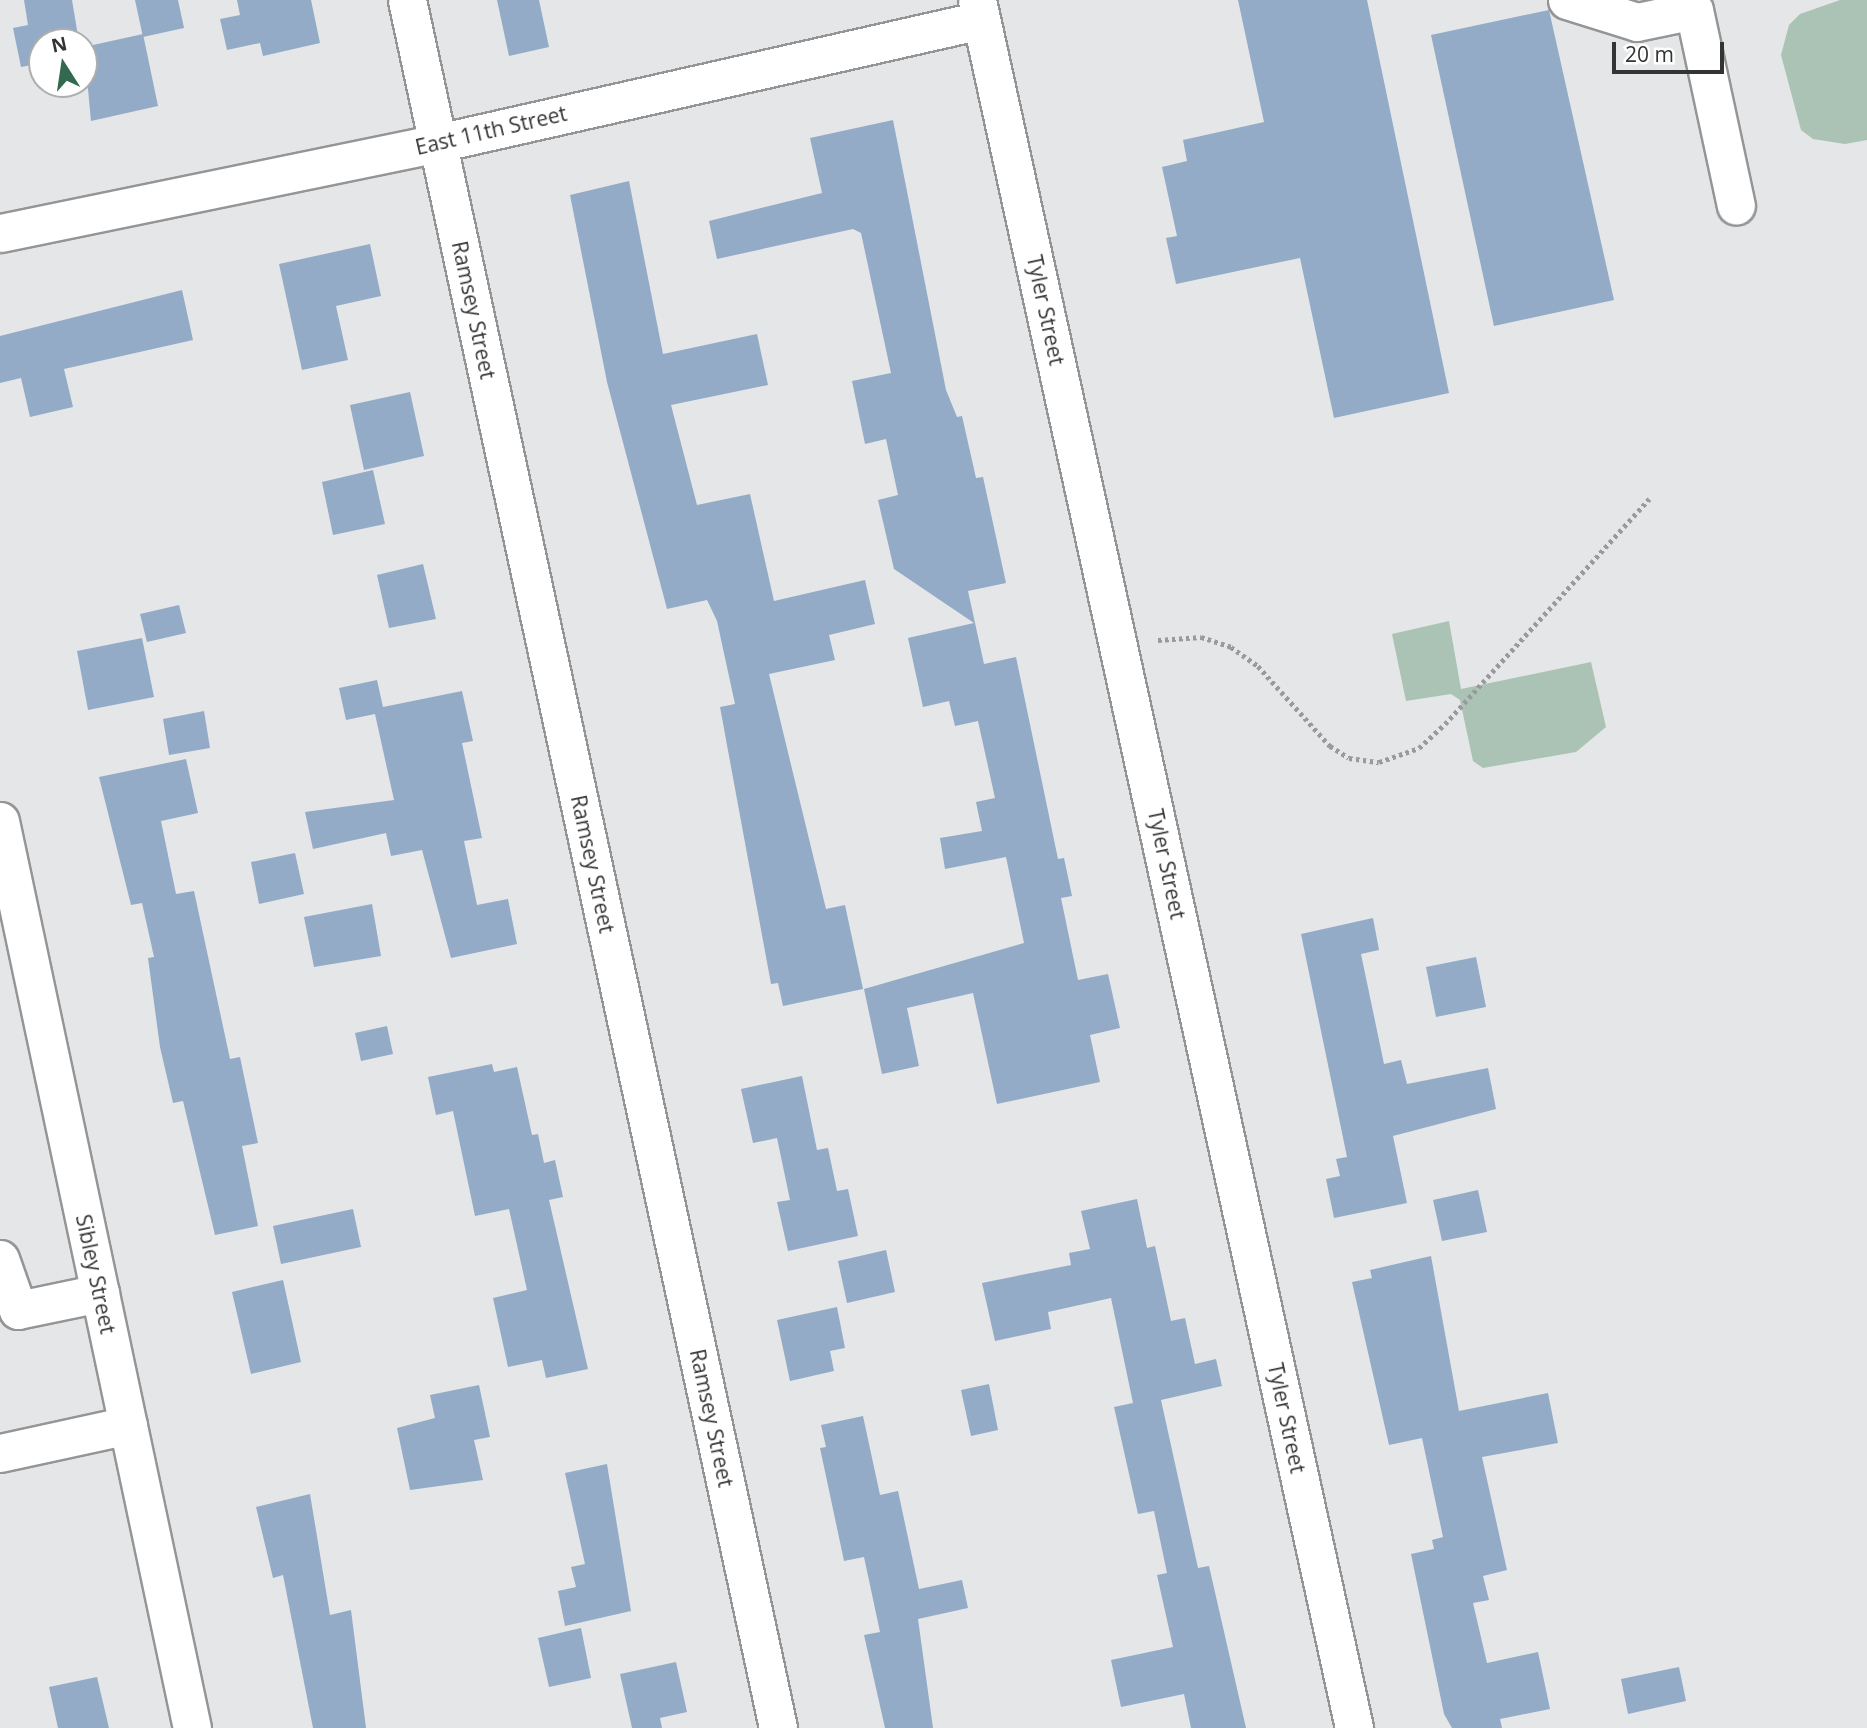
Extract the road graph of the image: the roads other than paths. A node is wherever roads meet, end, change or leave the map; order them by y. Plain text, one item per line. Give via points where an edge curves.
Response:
1 (407, 0) edge
2 (1567, 0) edge
3 (979, 10) edge
4 (438, 143) junction
5 (1736, 206) dead end
6 (0, 233) edge
7 (0, 821) edge
8 (0, 1259) edge
9 (100, 1293) junction
10 (9, 1314) edge
11 (128, 1424) junction
12 (0, 1452) edge
13 (192, 1728) edge
14 (778, 1728) edge
15 (1354, 1728) edge

1 - 4 street, Ramsey Street
2 - 5 street via 1637,22 1694,10
3 - 4 street, East 11th Street
3 - 15 street, Tyler Street
4 - 6 street, East 11th Street
4 - 14 street, Ramsey Street
7 - 9 street, Sibley Street
8 - 10 street
9 - 10 street
9 - 11 street, Sibley Street
11 - 12 street
11 - 13 street, Sibley Street

